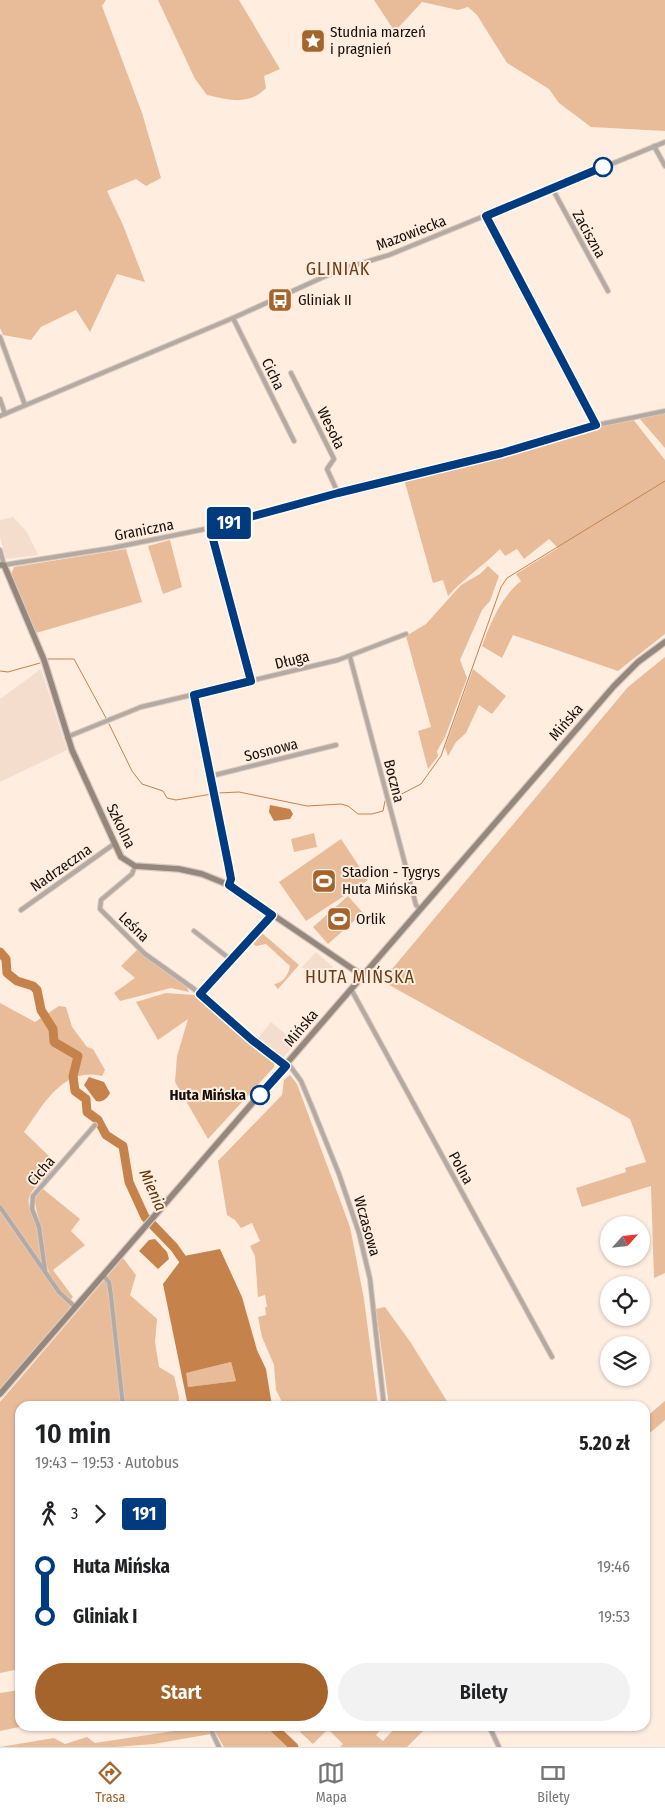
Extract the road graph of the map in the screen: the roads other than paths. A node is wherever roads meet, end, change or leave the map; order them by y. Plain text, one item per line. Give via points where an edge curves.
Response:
1 (665, 142) edge
2 (654, 146) junction
3 (665, 166) edge
4 (552, 188) junction
5 (486, 216) junction
6 (608, 291) dead end
7 (233, 318) junction
8 (0, 337) edge
9 (291, 373) dead end
10 (0, 399) edge
11 (25, 405) junction
12 (665, 410) edge
13 (5, 414) junction
14 (0, 416) edge
15 (596, 425) junction
16 (294, 441) dead end
17 (338, 493) junction
18 (210, 528) junction
19 (0, 550) edge
20 (2, 565) edge
21 (406, 634) dead end
22 (665, 642) edge
23 (350, 657) junction
24 (251, 681) junction
25 (194, 695) junction
26 (67, 737) junction
27 (336, 745) dead end
28 (211, 776) junction
29 (114, 844) junction
30 (135, 866) junction
31 (229, 885) junction
32 (21, 910) dead end
33 (420, 910) junction
34 (272, 915) junction
35 (194, 931) dead end
36 (230, 959) junction
37 (362, 976) junction
38 (351, 990) junction
39 (200, 994) junction
40 (286, 1066) junction
41 (96, 1125) dead end
42 (0, 1207) edge
43 (45, 1270) junction
44 (103, 1275) junction
45 (75, 1307) junction
46 (552, 1357) dead end
47 (0, 1394) edge
48 (122, 1401) edge
49 (383, 1401) edge
50 (212, 1731) edge
51 (492, 1731) edge
52 (220, 1747) edge
53 (499, 1747) edge

1 - 2 street, Mazowiecka
2 - 3 street
2 - 4 street, Mazowiecka
4 - 5 street, Mazowiecka
4 - 6 street, Zaciszna
5 - 7 street, Mazowiecka via 389,255 338,270
5 - 15 street
7 - 11 street, Mazowiecka
7 - 16 street, Cicha
8 - 11 street
9 - 17 street, Wesoła via 334,459 327,469
10 - 13 street
11 - 13 street, Mazowiecka
12 - 15 street, Graniczna
13 - 14 street, Mazowiecka
15 - 17 street, Graniczna via 502,453
17 - 18 street, Graniczna
18 - 20 street, Graniczna via 112,548
18 - 24 street
19 - 20 street, Szkolna
20 - 26 main road, Szkolna via 44,660
21 - 23 street, Długa
22 - 33 main road, Mińska via 614,686
23 - 24 street, Długa
23 - 33 street, Boczna via 405,869
24 - 25 street, Długa
25 - 26 street, Długa via 141,707
25 - 28 street
26 - 29 main road, Szkolna
27 - 28 street, Sosnowa
28 - 31 street via 231,879
29 - 30 main road, Szkolna via 121,857
29 - 32 street, Nadrzeczna
30 - 31 main road, Szkolna via 179,869
30 - 39 street, Leśna via 132,874 101,900 100,910 144,954
31 - 34 main road, Szkolna
33 - 37 main road, Mińska
34 - 36 street
34 - 37 main road, Szkolna
35 - 36 street
36 - 39 street
37 - 38 main road, Mińska
38 - 40 main road, Mińska
38 - 46 street, Polna
39 - 40 street, Wczasowa
40 - 44 main road, Mińska
40 - 49 street, Wczasowa via 294,1070 301,1081 360,1233 370,1278
41 - 43 street, Cicha via 33,1196
42 - 43 street
43 - 45 street
44 - 45 main road, Mińska
44 - 48 street via 109,1282
45 - 47 main road, Mińska
50 - 52 street
51 - 53 street

